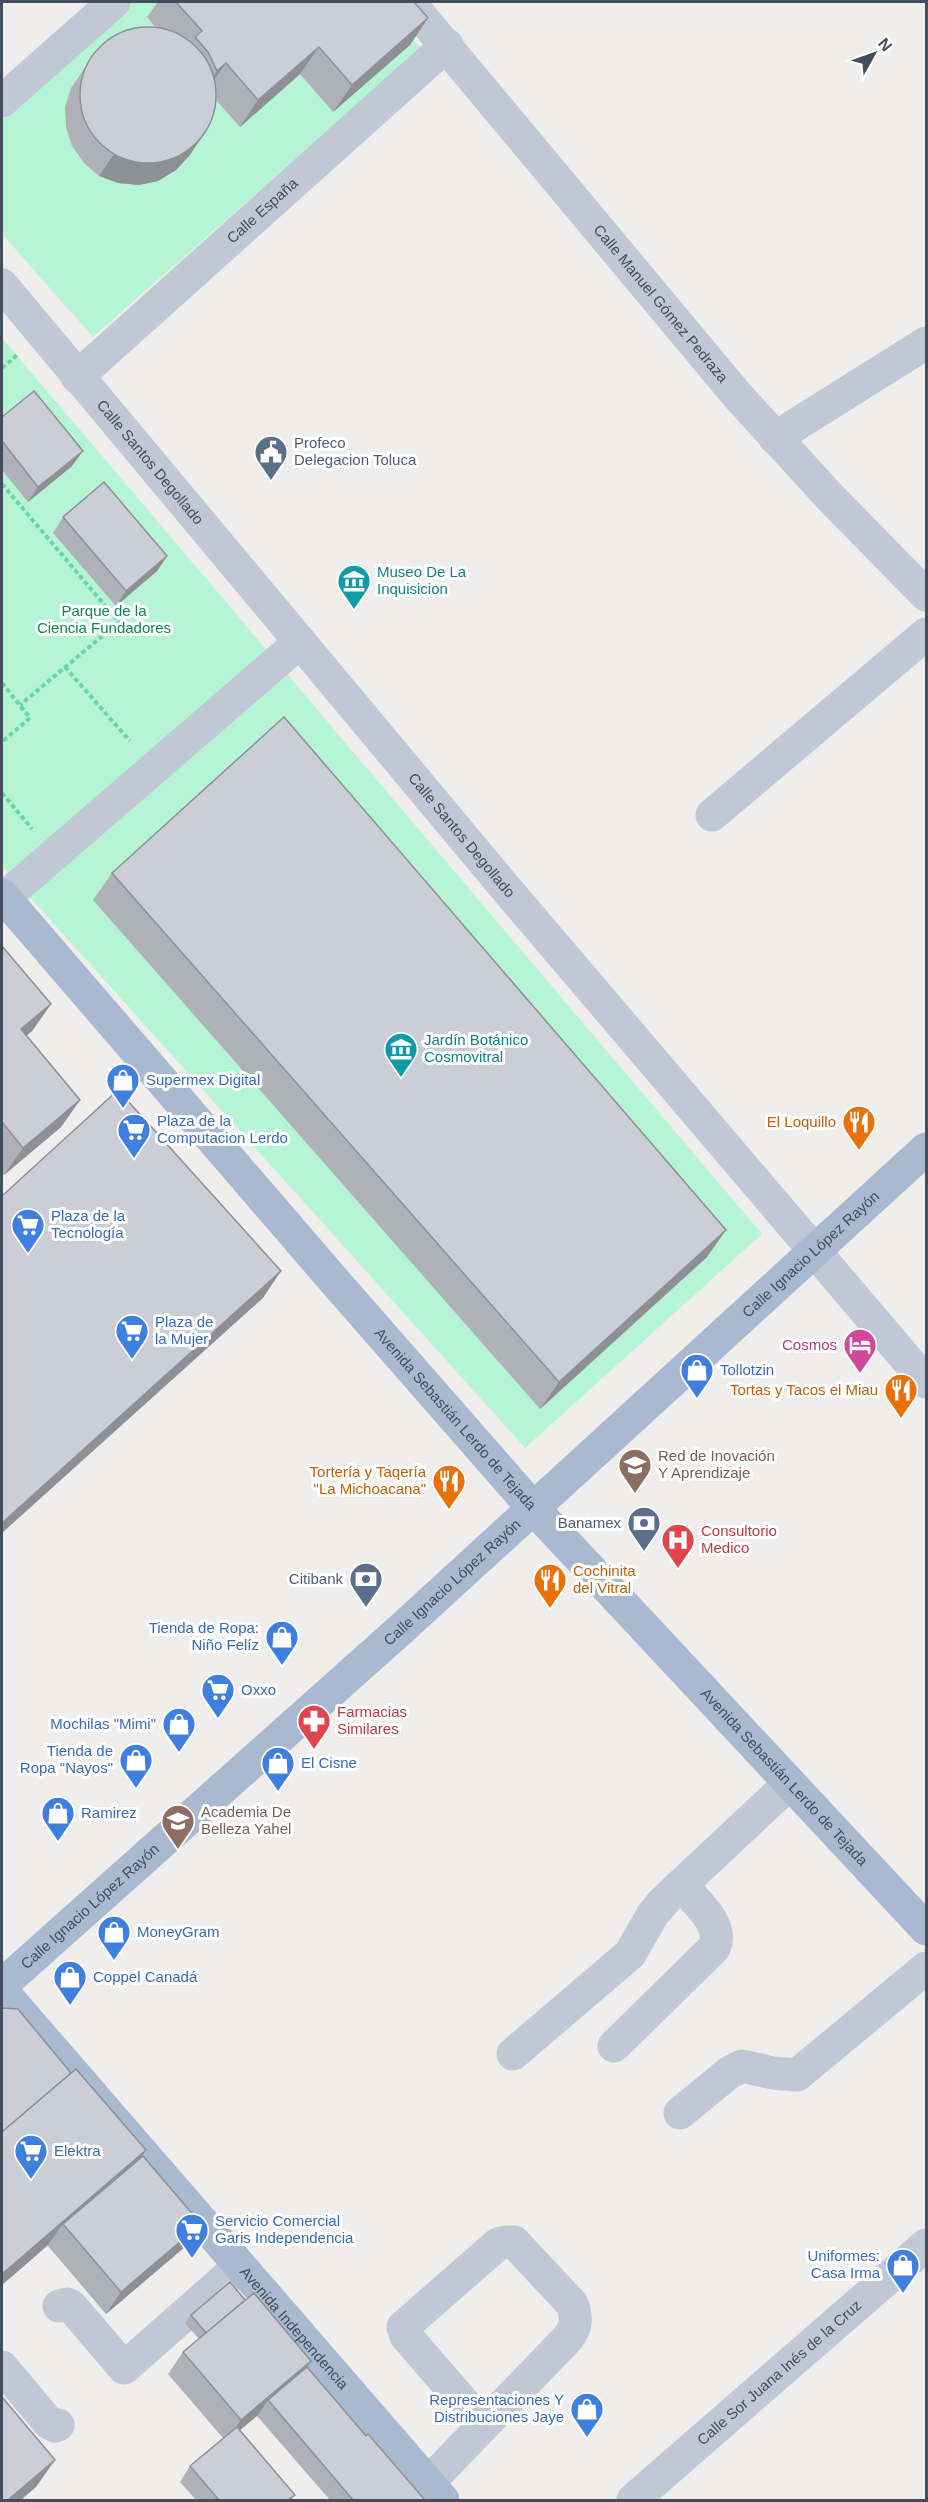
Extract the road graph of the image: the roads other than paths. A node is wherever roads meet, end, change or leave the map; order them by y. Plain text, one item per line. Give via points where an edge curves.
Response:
1 (114, 2) edge
2 (409, 2) edge
3 (447, 45) junction
4 (2, 101) edge
5 (2, 285) edge
6 (927, 343) edge
7 (77, 376) junction
8 (775, 438) junction
9 (927, 595) edge
10 (927, 634) edge
11 (300, 642) junction
12 (712, 815) dead end
13 (3, 897) edge
14 (927, 1149) edge
15 (814, 1252) junction
16 (927, 1382) edge
17 (534, 1509) junction
18 (790, 1783) junction
19 (681, 1885) junction
20 (927, 1929) edge
21 (927, 1968) edge
22 (2, 1985) edge
23 (2, 1991) edge
24 (614, 2046) dead end
25 (513, 2054) dead end
26 (680, 2113) dead end
27 (927, 2245) edge
28 (240, 2266) junction
29 (59, 2306) dead end
30 (2, 2367) edge
31 (58, 2425) dead end
32 (483, 2425) junction
33 (435, 2492) edge
34 (633, 2500) edge

1 - 4 street
2 - 3 street, Calle Manuel Gómez Pedraza
3 - 7 street, Calle España
3 - 8 street, Calle Manuel Gómez Pedraza
5 - 7 street, Calle Santos Degollado
6 - 8 street
7 - 11 street, Calle Santos Degollado
8 - 9 street, Calle Manuel Gómez Pedraza
10 - 12 street
11 - 13 street
11 - 15 street, Calle Santos Degollado
13 - 17 main road, Avenida Sebastián Lerdo de Tejada
14 - 15 main road, Calle Ignacio López Rayón
15 - 16 street, Calle Santos Degollado
15 - 17 main road, Calle Ignacio López Rayón
17 - 18 main road, Avenida Sebastián Lerdo de Tejada
17 - 22 main road, Calle Ignacio López Rayón
18 - 19 street
18 - 20 main road, Avenida Sebastián Lerdo de Tejada
19 - 24 street via 713,1922 718,1940
19 - 25 street via 653,1914 630,1954
21 - 26 street via 797,2074 742,2066
23 - 28 main road, Avenida Independencia
27 - 34 street, Calle Sor Juana Inés de la Cruz
28 - 29 street via 124,2368 72,2307
28 - 33 main road, Avenida Independencia
30 - 31 street via 49,2423
32 - 32 street via 568,2338 577,2316 572,2304 514,2242 498,2244 403,2327 406,2336
32 - 33 street

